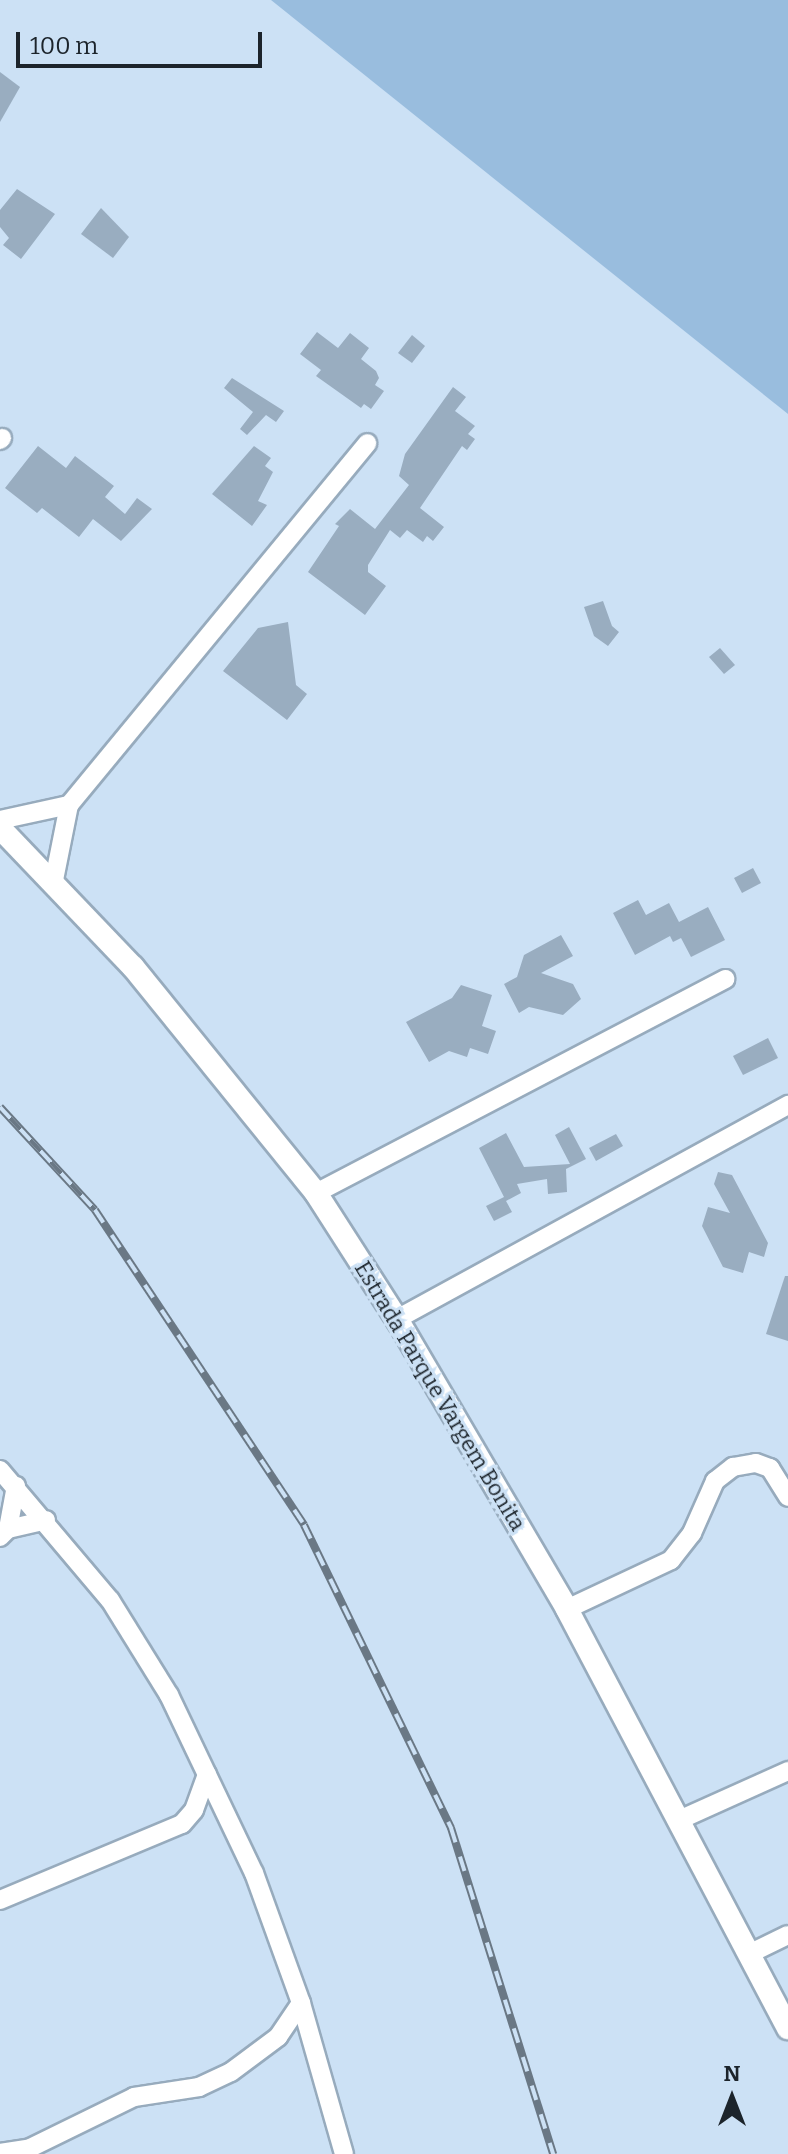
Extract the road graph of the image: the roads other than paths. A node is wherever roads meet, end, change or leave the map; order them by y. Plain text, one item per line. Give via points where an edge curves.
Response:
1 (367, 443) dead end
2 (69, 805) junction
3 (0, 820) edge
4 (0, 828) edge
5 (54, 880) junction
6 (726, 979) dead end
7 (788, 1105) edge
8 (316, 1193) junction
9 (397, 1319) junction
10 (0, 1470) edge
11 (16, 1486) junction
12 (788, 1497) edge
13 (46, 1520) junction
14 (4, 1533) edge
15 (567, 1609) junction
16 (788, 1771) edge
17 (207, 1774) junction
18 (679, 1820) junction
19 (0, 1900) edge
20 (788, 1935) edge
21 (749, 1954) junction
22 (301, 2003) junction
23 (788, 2028) edge
24 (0, 2153) edge
25 (344, 2154) edge

1 - 2 street
2 - 3 street
2 - 5 street
4 - 5 main road, Estrada Parque Vargem Bonita
5 - 8 main road, Estrada Parque Vargem Bonita via 209,1055
6 - 8 street
7 - 9 street
8 - 9 main road, Estrada Parque Vargem Bonita
9 - 15 main road, Estrada Parque Vargem Bonita
10 - 11 street
11 - 13 street
11 - 14 street
12 - 15 street via 770,1468 756,1463 733,1467 715,1481 692,1533 671,1560
13 - 14 street
13 - 17 street via 134,1635
15 - 18 main road, Estrada Parque Vargem Bonita
16 - 18 street
17 - 19 street via 194,1810 182,1824
17 - 22 street via 254,1873
18 - 21 main road, Estrada Parque Vargem Bonita
20 - 21 street
21 - 23 main road, Estrada Parque Vargem Bonita
22 - 24 street via 278,2037 231,2072 199,2087 134,2097 96,2112 68,2133
22 - 25 street

